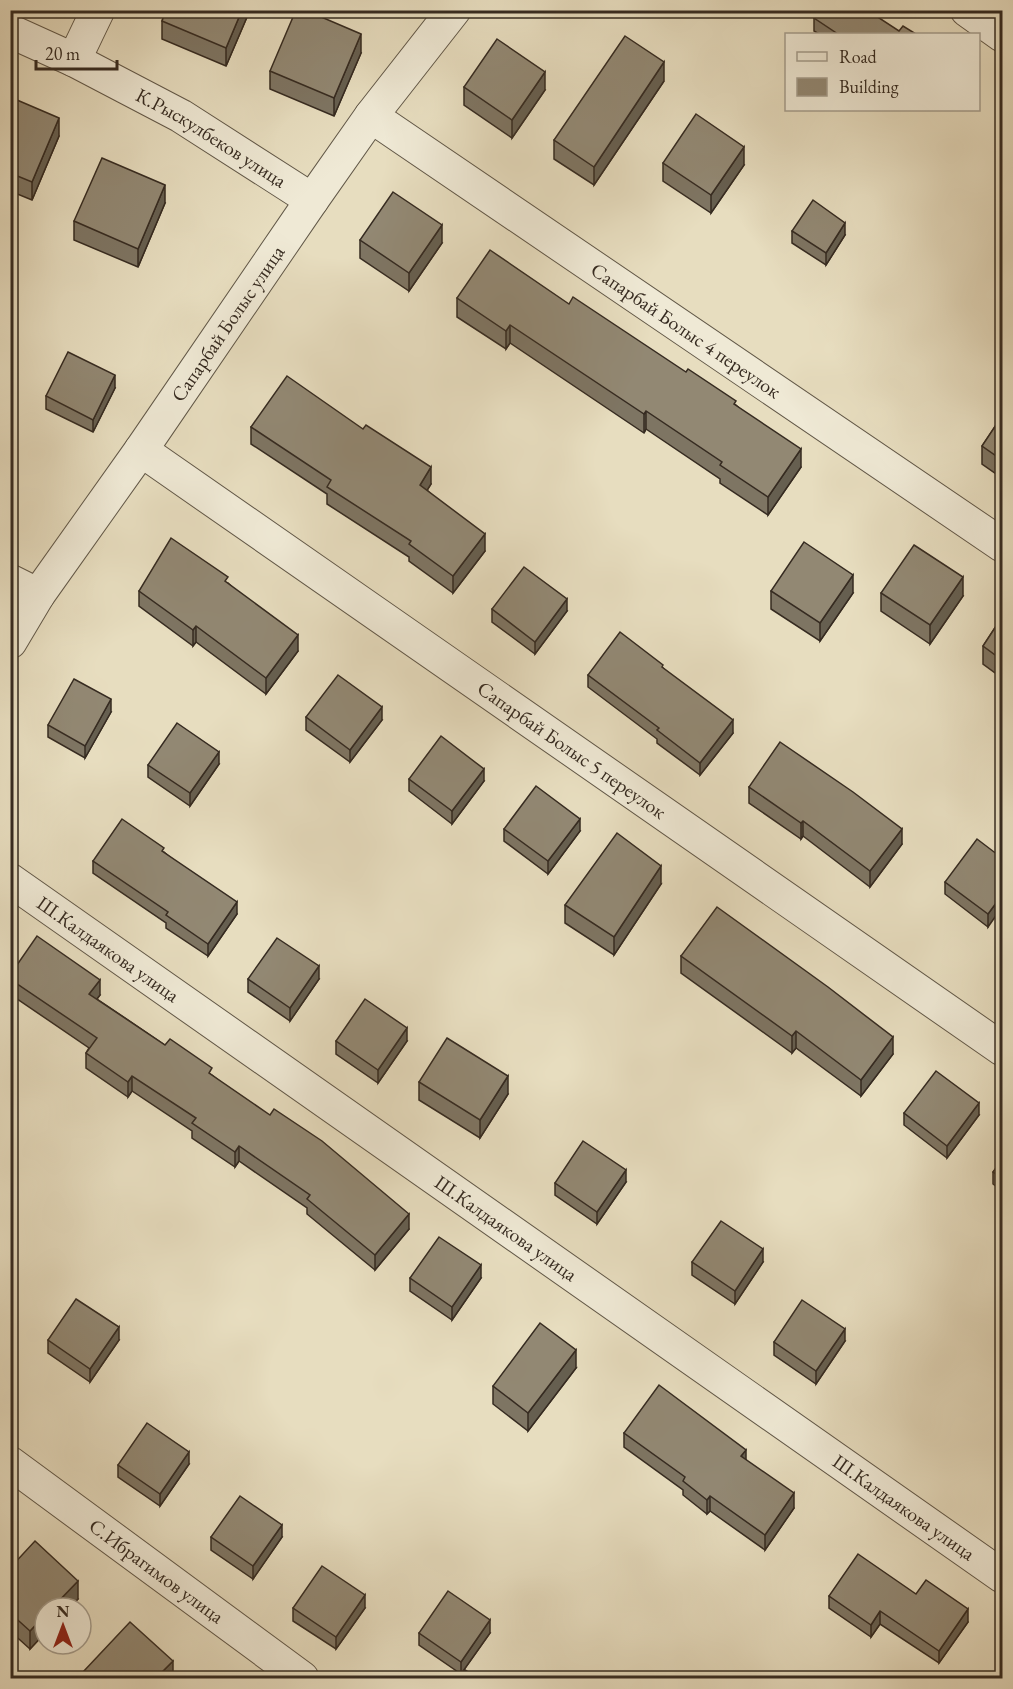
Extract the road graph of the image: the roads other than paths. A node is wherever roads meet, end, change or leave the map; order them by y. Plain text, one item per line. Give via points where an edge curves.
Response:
1 (98, 10) edge
2 (454, 10) edge
3 (967, 10) edge
4 (10, 31) edge
5 (1002, 35) edge
6 (74, 60) junction
7 (371, 116) junction
8 (312, 200) junction
9 (141, 450) junction
10 (1002, 545) edge
11 (24, 588) edge
12 (10, 642) edge
13 (10, 880) edge
14 (1002, 1049) edge
15 (10, 1463) edge
16 (1002, 1576) edge
17 (302, 1678) edge

1 - 6 street
2 - 7 street, Сапарбай Болыс улица
3 - 5 street
4 - 6 street, К.Рыскулбеков улица
6 - 8 street, К.Рыскулбеков улица via 181,116
7 - 8 street, Сапарбай Болыс улица
7 - 10 street, Сапарбай Болыс 4 переулок
8 - 9 street, Сапарбай Болыс улица
9 - 11 street, Сапарбай Болыс улица
9 - 14 street, Сапарбай Болыс 5 переулок
11 - 12 street, Сапарбай Болыс улица
13 - 16 street, Ш.Калдаякова улица
15 - 17 street, С.Ибрагимов улица

